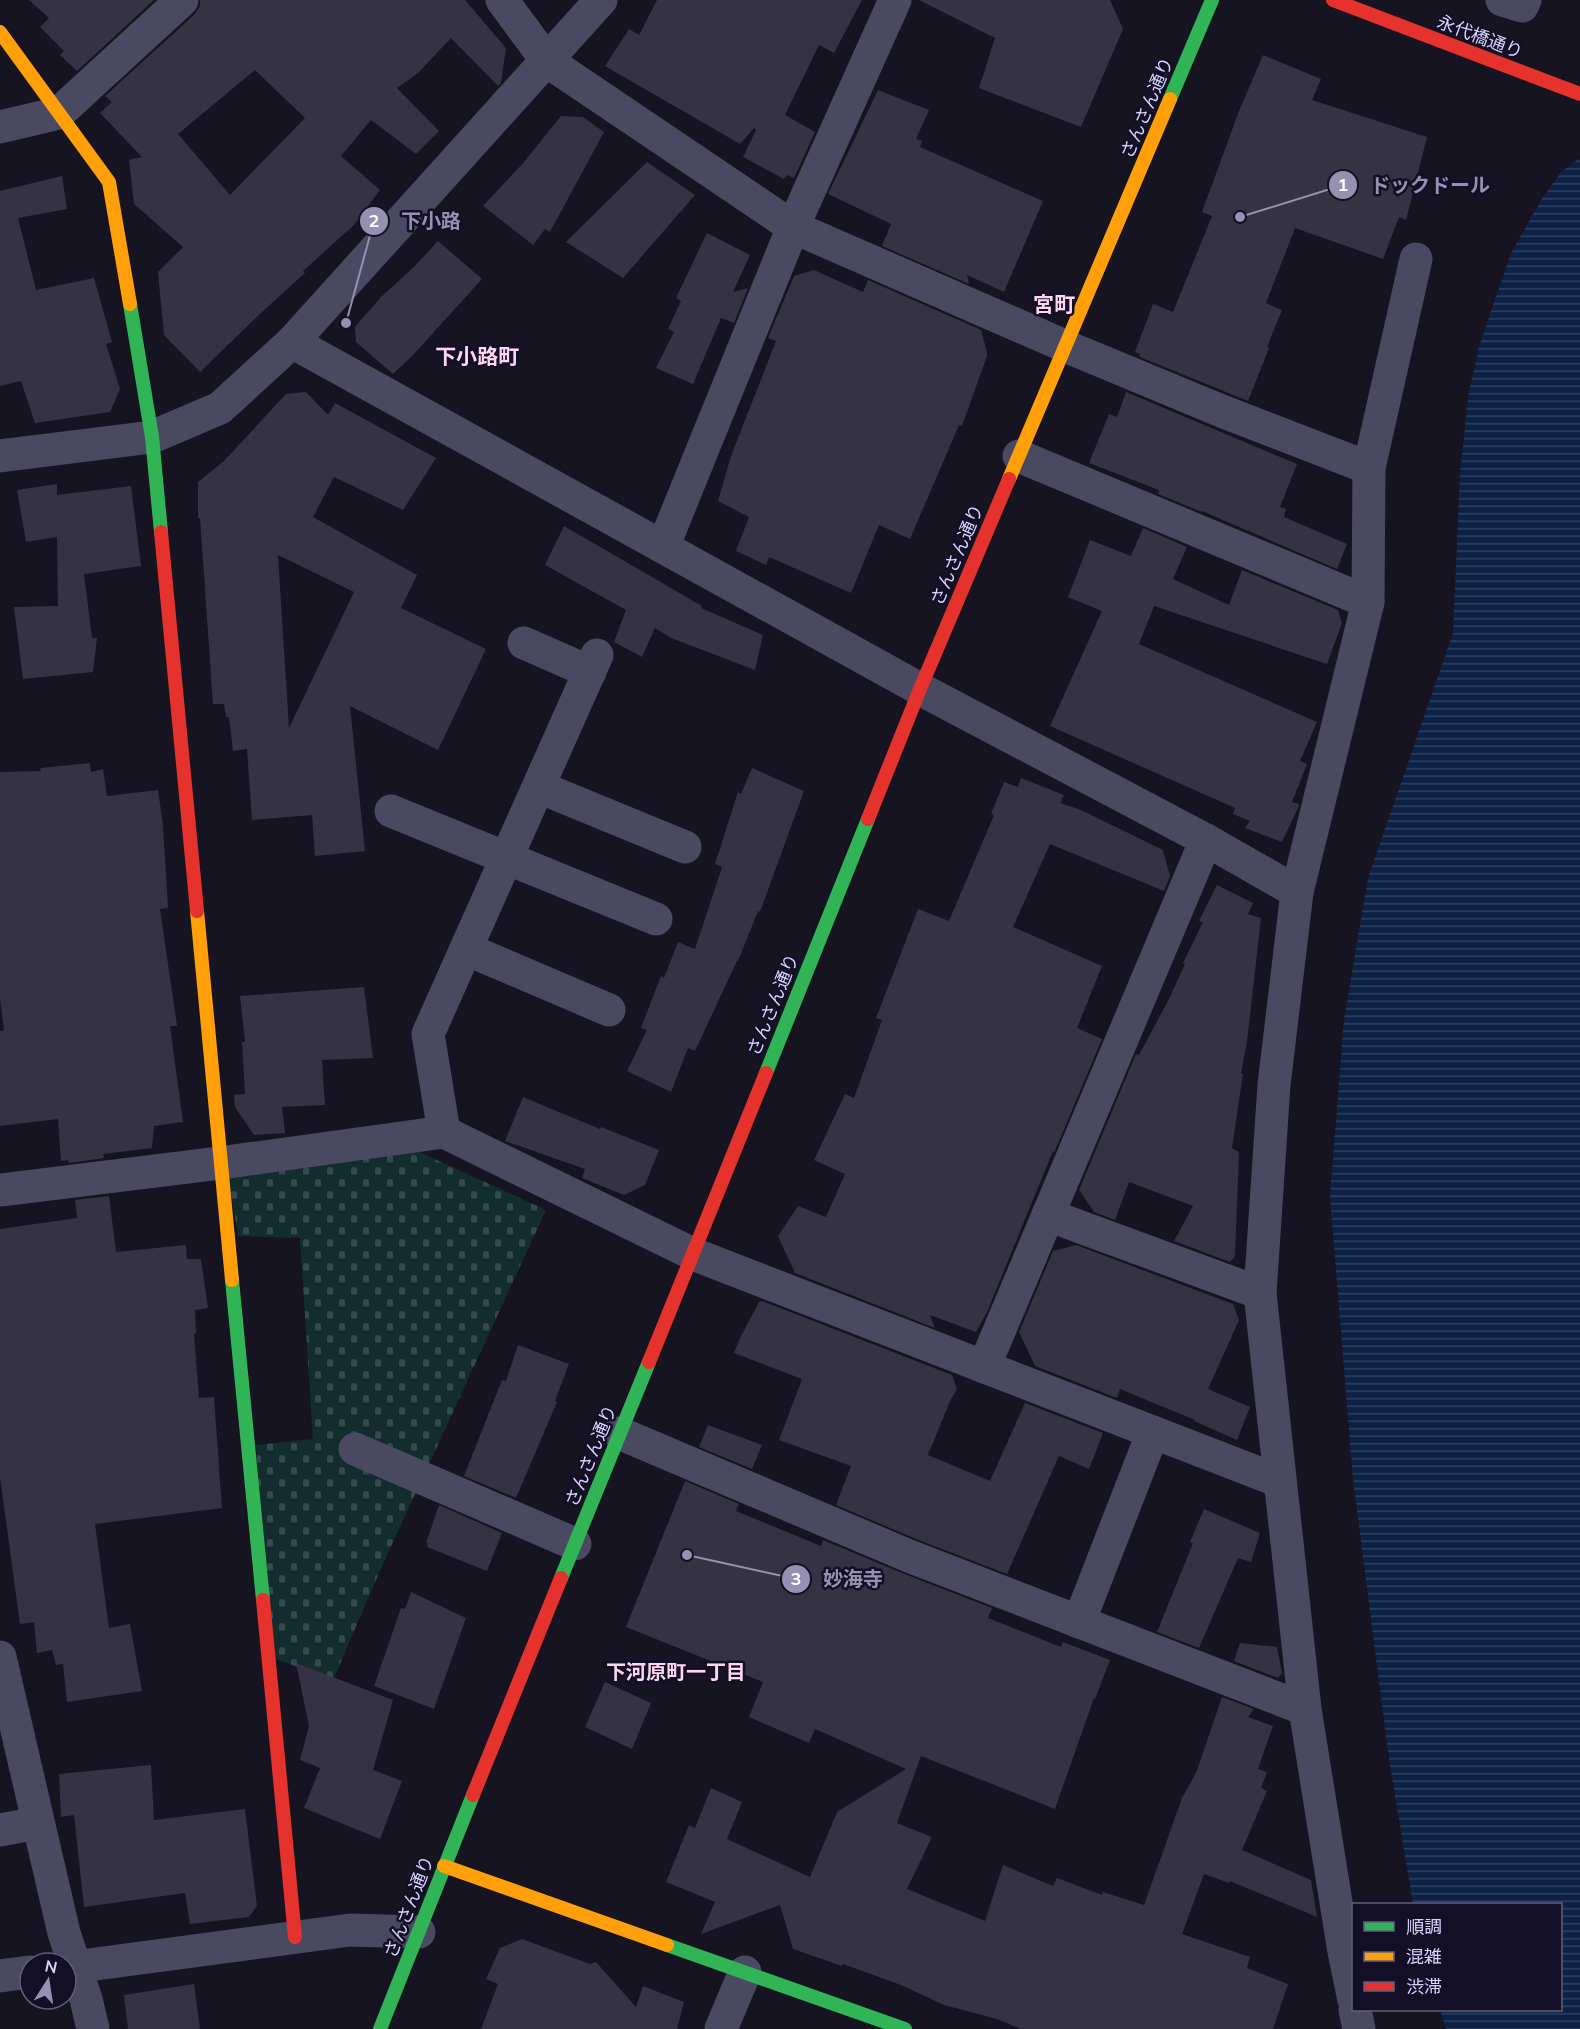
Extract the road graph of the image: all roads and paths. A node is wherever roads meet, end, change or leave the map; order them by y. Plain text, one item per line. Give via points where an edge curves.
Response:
1 (182, 0) edge
2 (502, 0) edge
3 (601, 0) edge
4 (895, 0) edge
5 (1212, 0) edge
6 (1333, 0) edge
7 (0, 32) edge
8 (547, 60) junction
9 (1580, 94) edge
10 (59, 113) junction
11 (0, 127) edge
12 (793, 227) junction
13 (1416, 259) dead end
14 (292, 342) junction
15 (1065, 346) junction
16 (152, 437) junction
17 (0, 456) edge
18 (1019, 456) junction
19 (1369, 468) junction
20 (663, 548) junction
21 (1368, 602) junction
22 (524, 643) dead end
23 (920, 689) junction
24 (539, 787) junction
25 (391, 811) dead end
26 (1206, 840) junction
27 (685, 847) dead end
28 (507, 858) junction
29 (1297, 892) junction
30 (656, 919) dead end
31 (466, 949) junction
32 (609, 1010) dead end
33 (444, 1132) junction
34 (220, 1163) junction
35 (0, 1190) edge
36 (1048, 1215) junction
37 (693, 1254) junction
38 (1260, 1293) junction
39 (984, 1367) junction
40 (1153, 1432) junction
41 (619, 1433) junction
42 (355, 1449) dead end
43 (1279, 1481) junction
44 (575, 1544) junction
45 (1079, 1622) junction
46 (0, 1657) edge
47 (1305, 1709) junction
48 (38, 1823) junction
49 (0, 1830) edge
50 (444, 1866) junction
51 (419, 1932) junction
52 (295, 1937) junction
53 (68, 1951) edge
54 (78, 1966) edge
55 (745, 1972) junction
56 (18, 1974) edge
57 (0, 1976) edge
58 (78, 1982) edge
59 (1352, 1995) edge
60 (1355, 2011) edge
61 (93, 2029) edge
62 (380, 2029) edge
63 (721, 2029) edge
64 (905, 2029) edge
65 (1359, 2029) edge

1 - 10 street
2 - 8 street
3 - 8 street
4 - 12 street
5 - 15 street, さんさん通り
6 - 9 street, 永代橋通り
7 - 10 street
8 - 12 street
8 - 14 street
10 - 11 street
10 - 16 street via 109,182
12 - 15 street
12 - 20 street
13 - 19 street
14 - 16 street via 219,408
14 - 20 street
15 - 18 street, さんさん通り
15 - 19 street
16 - 17 street
16 - 34 street
18 - 21 street
18 - 23 street, さんさん通り
19 - 21 street
20 - 23 street
21 - 29 street
22 - 24 street via 594,664
23 - 26 street
23 - 37 street, さんさん通り
24 - 27 street
24 - 28 street
25 - 28 street
26 - 29 street
26 - 36 street
28 - 30 street
28 - 31 street
29 - 38 street via 1274,1084
31 - 32 street
31 - 33 street via 428,1034
33 - 34 street
33 - 37 street
34 - 35 street
34 - 52 street
36 - 38 street
36 - 39 street
37 - 39 street
37 - 41 street, さんさん通り
38 - 43 street
39 - 40 street
40 - 43 street
40 - 45 street
41 - 44 street, さんさん通り
41 - 45 street via 909,1556
42 - 44 street
43 - 47 street
44 - 50 street, さんさん通り
45 - 47 street
46 - 48 street
47 - 59 street
48 - 49 street
48 - 53 street
50 - 51 street, さんさん通り
50 - 55 street
51 - 52 street via 350,1930
51 - 62 street, さんさん通り
52 - 54 street
55 - 63 street
55 - 64 street
56 - 57 street
58 - 61 street
60 - 65 street

